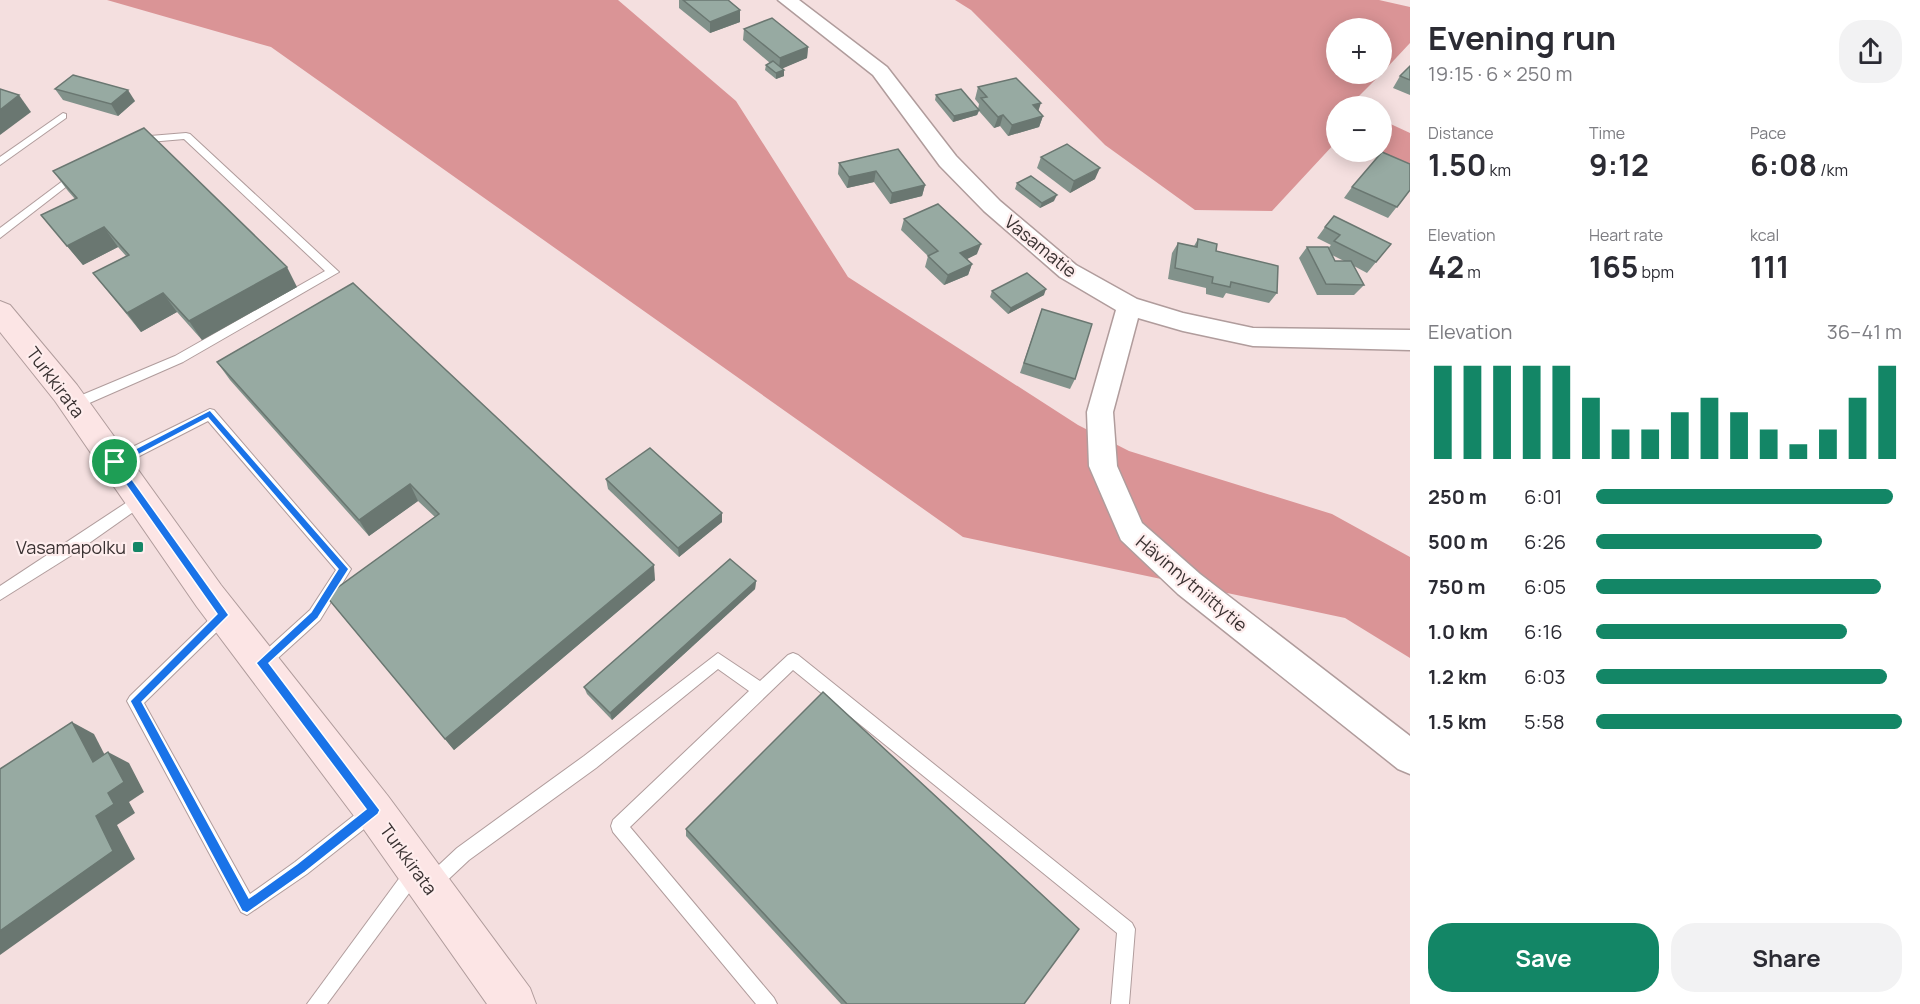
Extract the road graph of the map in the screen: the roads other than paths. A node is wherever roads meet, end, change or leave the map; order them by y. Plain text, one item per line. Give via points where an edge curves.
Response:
1 (787, 0) edge
2 (63, 116) dead end
3 (129, 141) edge
4 (0, 162) edge
5 (82, 170) edge
6 (0, 234) edge
7 (1129, 306) junction
8 (0, 312) edge
9 (1410, 340) edge
10 (74, 404) junction
11 (115, 462) junction
12 (141, 499) junction
13 (0, 594) edge
14 (224, 615) junction
15 (262, 663) junction
16 (760, 691) junction
17 (1410, 757) edge
18 (374, 810) junction
19 (423, 878) junction
20 (316, 1004) edge
21 (514, 1004) edge
22 (768, 1004) edge
23 (1119, 1004) edge

1 - 7 street, Vasamatie via 880,71 948,161 992,206 1068,271
2 - 4 lane
3 - 10 lane via 186,136 333,272 179,359
5 - 6 lane
7 - 9 street, Vasamatie via 1253,337
7 - 17 street, Hävinnytniittytie via 1100,412 1103,466 1131,531 1189,584
8 - 10 main road, Turkkirata
10 - 11 main road, Turkkirata
11 - 12 main road, Turkkirata
11 - 15 lane via 210,414 344,569 315,615
12 - 13 lane
12 - 14 main road, Turkkirata
14 - 15 main road, Turkkirata
14 - 18 lane via 135,701 247,906
15 - 18 main road, Turkkirata
16 - 19 lane via 718,660 590,762 463,854
16 - 22 lane via 619,826
16 - 23 lane via 793,660 1126,929
18 - 19 main road, Turkkirata
19 - 20 lane
19 - 21 main road, Turkkirata

